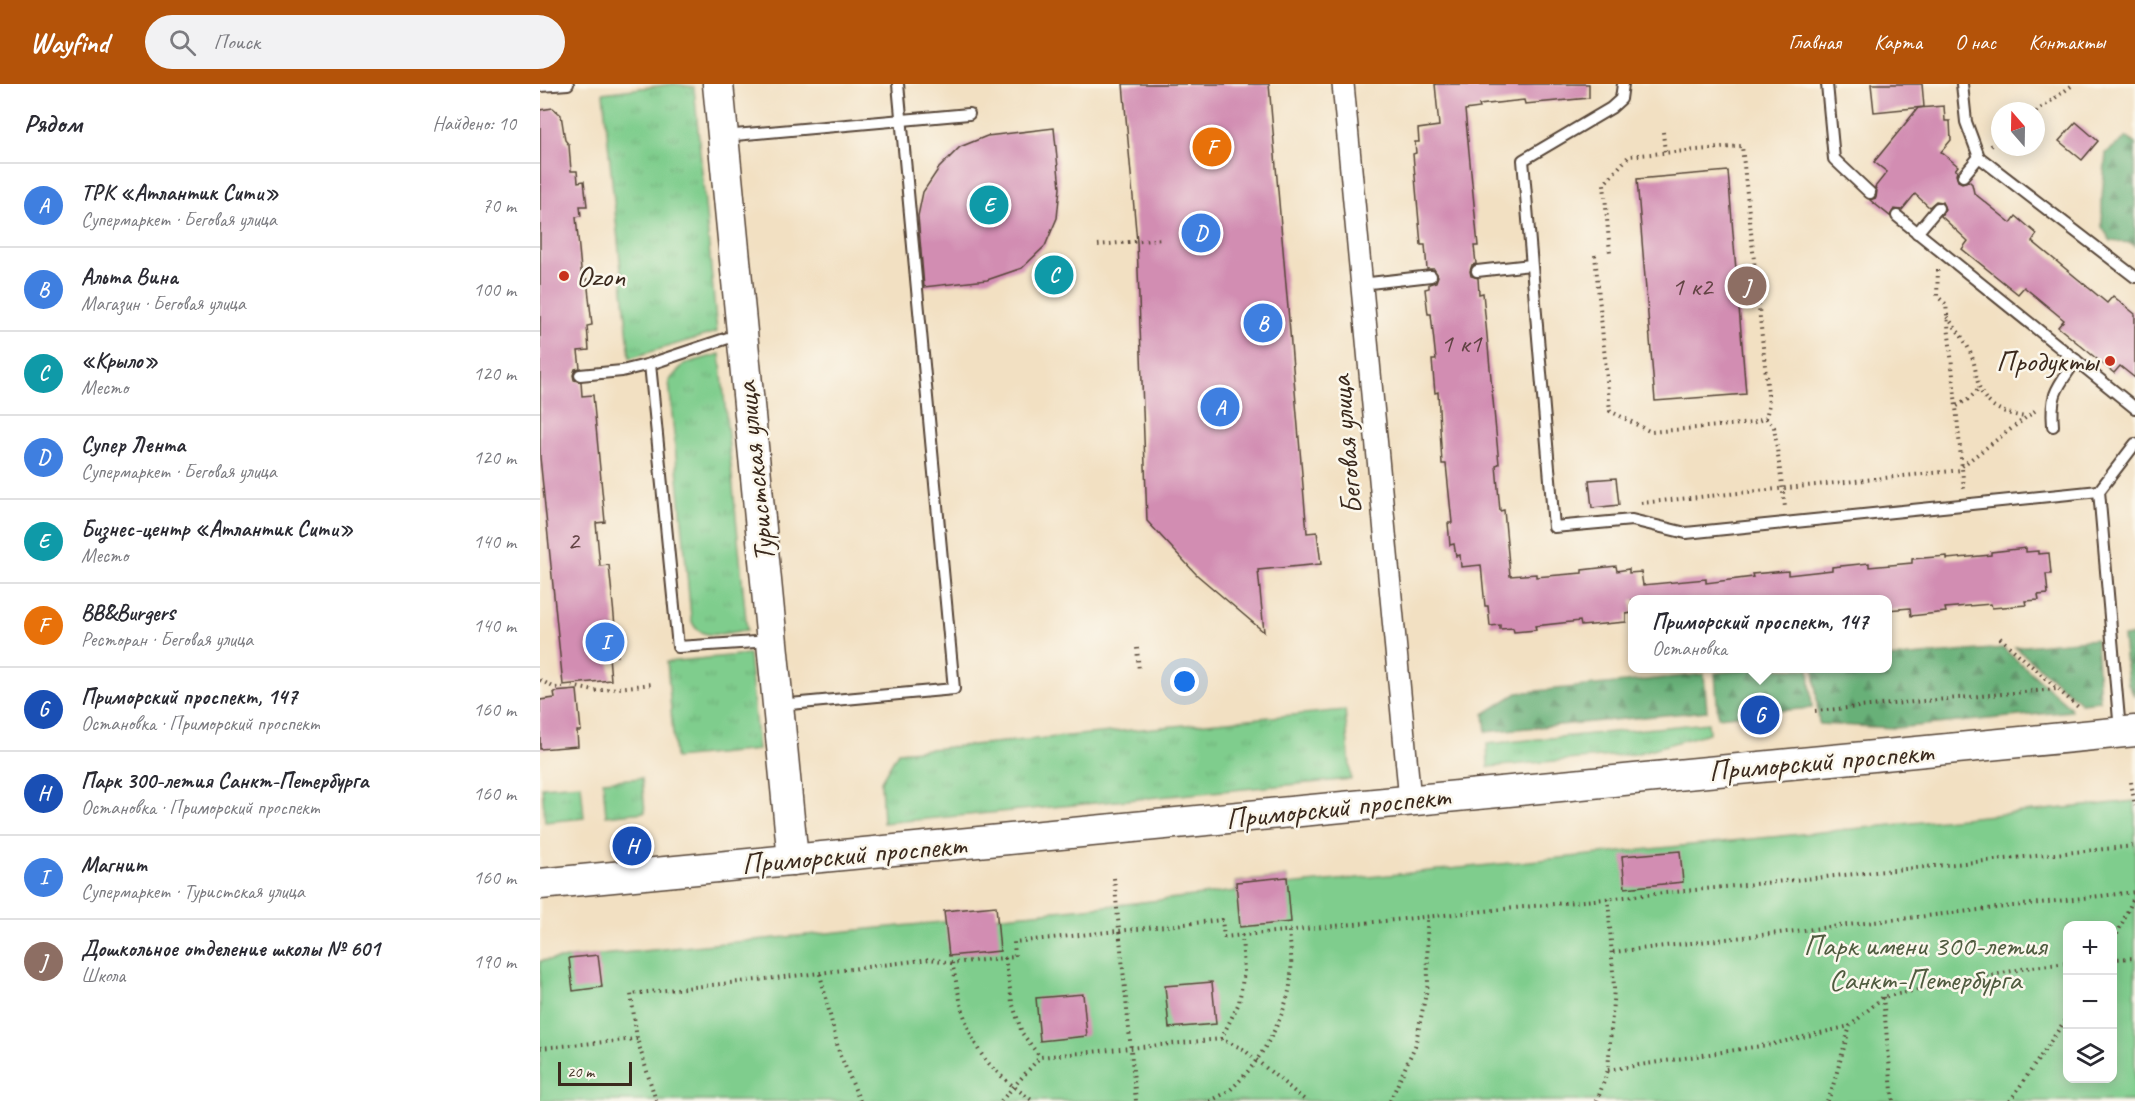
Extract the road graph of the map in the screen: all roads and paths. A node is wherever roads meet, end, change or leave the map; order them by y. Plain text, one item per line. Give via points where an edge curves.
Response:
1 (568, 84) edge
2 (717, 84) edge
3 (898, 84) edge
4 (1343, 84) edge
5 (1623, 84) edge
6 (1827, 84) edge
7 (1962, 84) edge
8 (2074, 84) edge
9 (540, 86) edge
10 (2045, 105) edge
11 (969, 114) dead end
12 (902, 120) junction
13 (1663, 132) dead end
14 (723, 136) junction
15 (1665, 153) junction
16 (1979, 158) junction
17 (1964, 176) dead end
18 (1870, 193) dead end
19 (1938, 208) dead end
20 (1897, 216) dead end
21 (1917, 233) junction
22 (1163, 239) dead end
23 (1098, 245) dead end
24 (1939, 250) junction
25 (1610, 253) dead end
26 (1595, 255) dead end
27 (1531, 265) junction
28 (1477, 271) dead end
29 (1431, 276) dead end
30 (2135, 277) edge
31 (1361, 284) junction
32 (1947, 317) junction
33 (742, 333) junction
34 (2076, 360) junction
35 (650, 364) junction
36 (580, 375) dead end
37 (1980, 388) junction
38 (1956, 406) junction
39 (2052, 406) junction
40 (2135, 408) edge
41 (2025, 417) junction
42 (1766, 418) junction
43 (2053, 426) dead end
44 (2135, 444) edge
45 (1962, 468) junction
46 (1783, 489) junction
47 (2099, 491) junction
48 (1630, 504) dead end
49 (1966, 504) junction
50 (1787, 522) junction
51 (2000, 638) dead end
52 (772, 641) junction
53 (1137, 648) dead end
54 (1139, 670) dead end
55 (540, 680) edge
56 (652, 684) dead end
57 (563, 687) dead end
58 (573, 687) dead end
59 (2057, 689) junction
60 (778, 705) junction
61 (2088, 706) dead end
62 (1815, 711) dead end
63 (2128, 731) edge
64 (2131, 782) dead end
65 (1410, 800) junction
66 (2135, 806) edge
67 (2135, 846) edge
68 (793, 860) junction
69 (1114, 878) dead end
70 (540, 884) edge
71 (2135, 893) edge
72 (1608, 898) junction
73 (1427, 918) junction
74 (1289, 930) junction
75 (1120, 931) junction
76 (2117, 934) edge
77 (1242, 935) junction
78 (1613, 952) junction
79 (1005, 958) junction
80 (2135, 958) edge
81 (2117, 959) edge
82 (952, 963) junction
83 (2063, 964) edge
84 (820, 973) junction
85 (1883, 997) junction
86 (2063, 1022) edge
87 (1850, 1026) junction
88 (637, 1039) junction
89 (1221, 1040) junction
90 (540, 1048) edge
91 (1130, 1048) junction
92 (1040, 1057) junction
93 (1256, 1060) junction
94 (1608, 1070) junction
95 (1013, 1087) junction
96 (654, 1094) junction
97 (650, 1101) edge
98 (656, 1101) edge
99 (860, 1101) edge
100 (1001, 1101) edge
101 (1033, 1101) edge
102 (1136, 1101) edge
103 (1210, 1101) edge
104 (1306, 1101) edge
105 (1390, 1101) edge
106 (1597, 1101) edge
107 (1827, 1101) edge
108 (1893, 1101) edge
109 (2010, 1101) edge

1 - 9 lane
2 - 14 street, Туристская улица
3 - 12 lane
4 - 31 street, Беговая улица
5 - 27 lane via 1621,99 1611,108 1523,160
6 - 18 lane via 1834,159
7 - 16 lane via 1966,122
8 - 10 path
11 - 12 lane
12 - 14 lane
12 - 60 lane via 954,688
13 - 15 path
14 - 33 street, Туристская улица
15 - 25 path via 1629,156 1604,184
15 - 42 path via 1742,146 1769,404
16 - 17 lane
16 - 30 lane
19 - 21 lane
20 - 21 lane
21 - 24 lane
22 - 23 path
24 - 32 path via 1937,296 1946,304
24 - 34 lane
26 - 42 path via 1610,411 1651,432 1752,423
27 - 28 lane
27 - 50 lane via 1554,527 1632,520 1686,533
29 - 31 lane
31 - 65 street, Беговая улица
32 - 37 path via 1972,357
32 - 38 path
33 - 35 lane
33 - 52 street, Туристская улица
34 - 39 lane via 2057,388
34 - 40 lane
35 - 36 lane
35 - 52 lane via 678,647
37 - 38 path
37 - 41 path via 1996,408
38 - 45 path
39 - 41 path
39 - 43 lane
41 - 45 path
42 - 46 path via 1774,427
44 - 47 lane
45 - 46 path
45 - 49 path
46 - 48 path
46 - 50 path
47 - 49 lane
47 - 63 lane
49 - 50 lane
51 - 59 path
52 - 60 street, Туристская улица
53 - 54 path
55 - 57 path via 555,688
56 - 58 path via 594,691
59 - 61 path via 2078,707
59 - 62 path
60 - 68 street, Туристская улица
63 - 65 street, Приморский проспект
64 - 66 path
65 - 68 street, Приморский проспект
67 - 72 path
68 - 70 street, Приморский проспект
69 - 75 path
71 - 76 path
71 - 78 path
72 - 73 path
72 - 78 path
73 - 74 path
73 - 105 path via 1428,984 1415,1046
74 - 77 path
74 - 93 path via 1289,990 1275,1029
75 - 77 path via 1222,920 1224,937
75 - 79 path via 1014,942 1016,957
75 - 91 path
77 - 89 path via 1244,972 1239,1003
78 - 94 path
79 - 82 path
79 - 92 path via 1022,1033
80 - 81 path
82 - 84 path via 930,959
82 - 95 path via 974,1042
83 - 85 path
84 - 88 path via 631,994
84 - 99 path via 839,1052
85 - 87 path
85 - 108 path
86 - 109 path
87 - 94 path via 1773,1044
87 - 107 path
88 - 90 path
88 - 96 path
89 - 91 path
89 - 93 path via 1243,1049
91 - 92 path
91 - 102 path
92 - 95 path
93 - 103 path via 1229,1091
93 - 104 path
94 - 106 path
95 - 100 path
95 - 101 path
96 - 97 path
96 - 98 path

